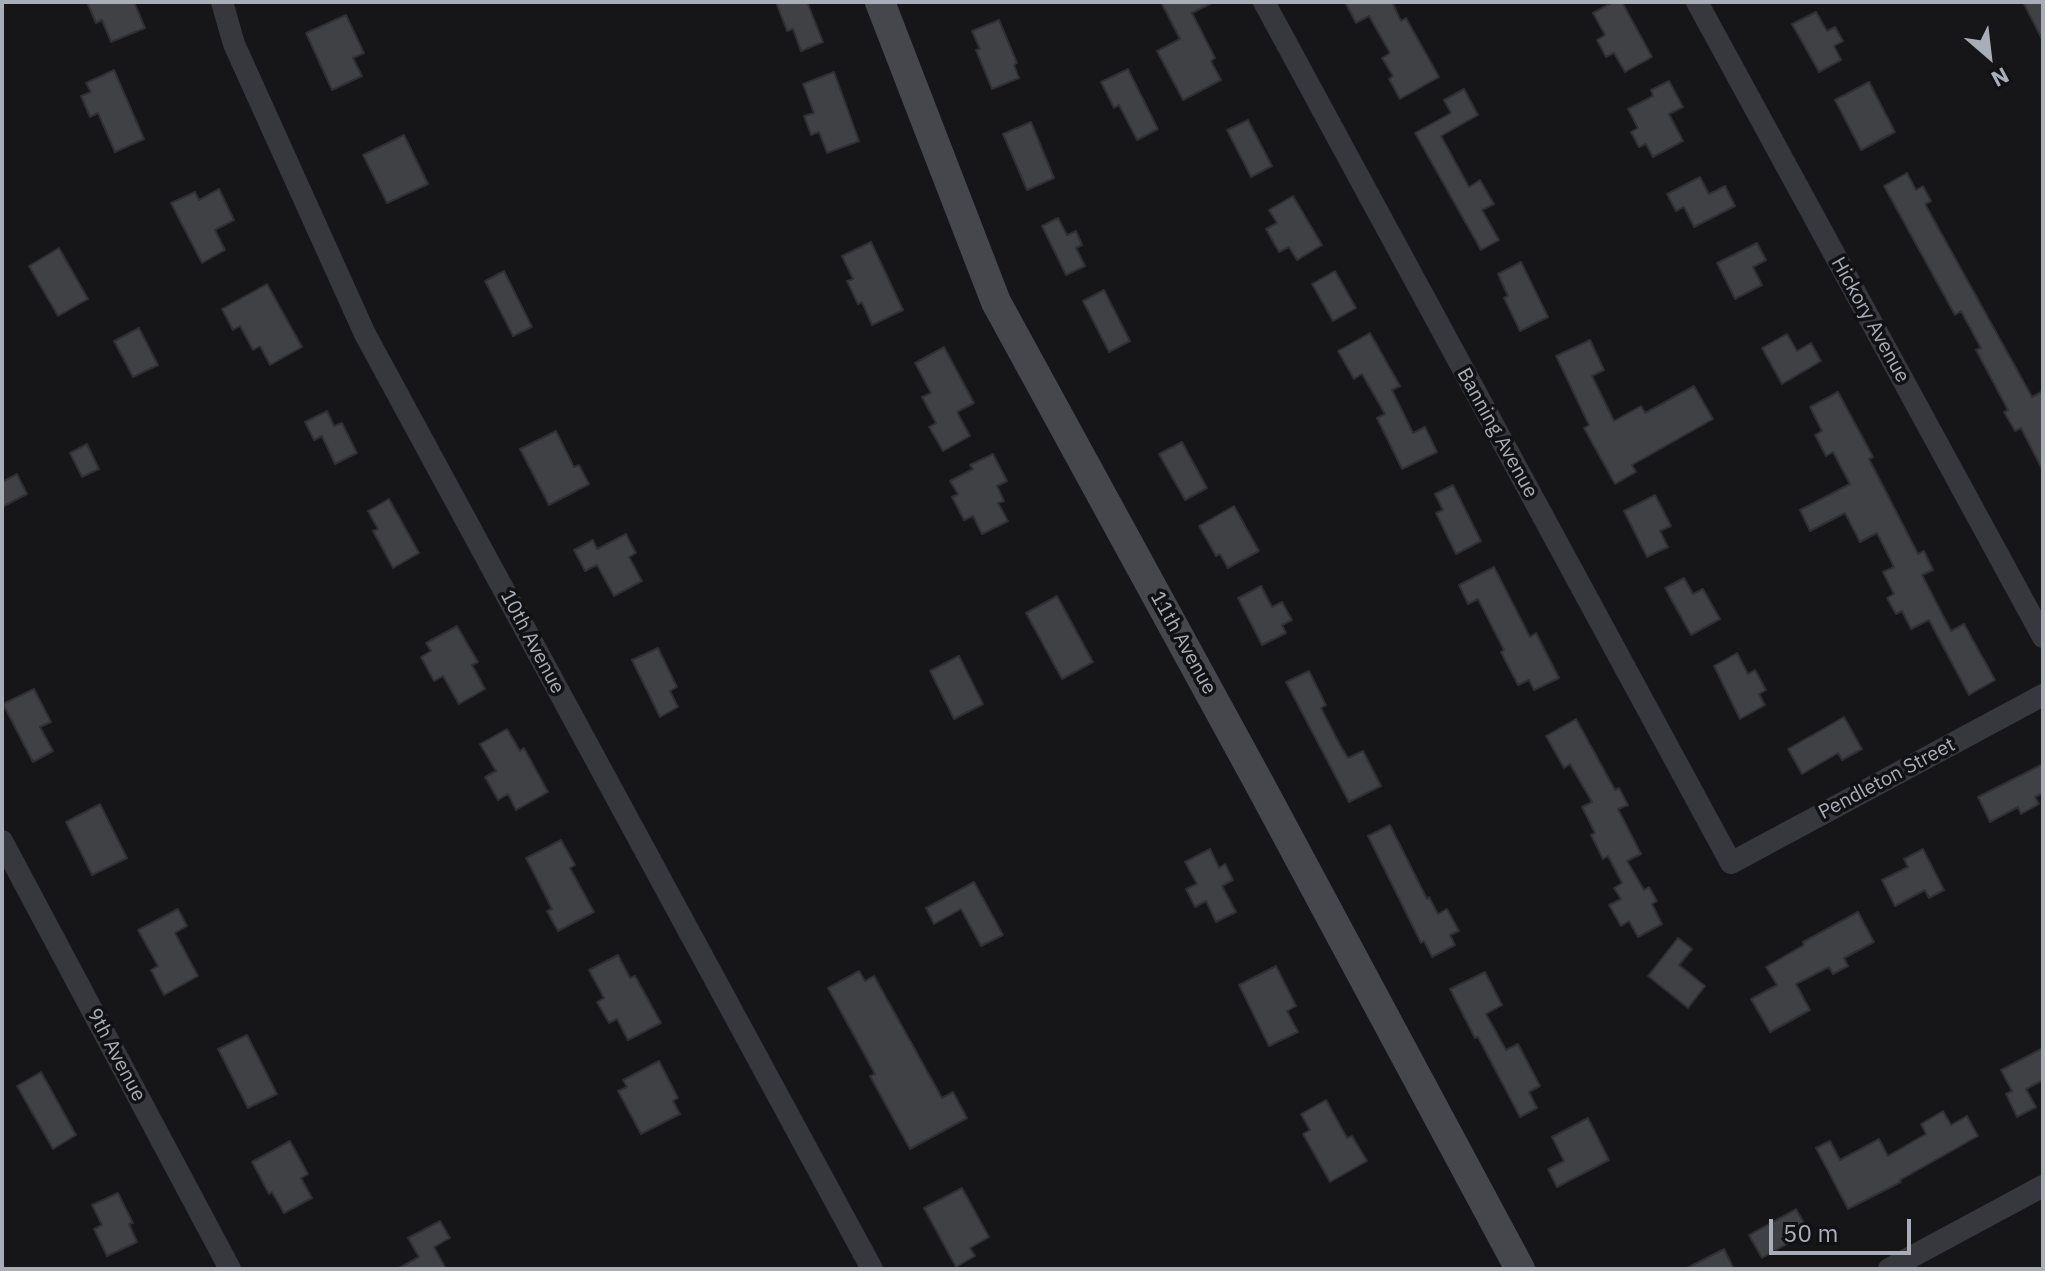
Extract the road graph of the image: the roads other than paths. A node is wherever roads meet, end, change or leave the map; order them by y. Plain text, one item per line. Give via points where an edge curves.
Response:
1 (222, 2) edge
2 (880, 2) edge
3 (1264, 2) edge
4 (1697, 2) edge
5 (2043, 637) edge
6 (2043, 695) edge
7 (2, 841) edge
8 (1731, 863) joint
9 (2043, 1186) edge
10 (230, 1269) edge
11 (872, 1269) edge
12 (1520, 1269) edge
13 (1889, 1269) edge

1 - 11 street, 10th Avenue via 234,44 365,334
2 - 12 main road, 11th Avenue via 996,302
3 - 8 street, Banning Avenue
4 - 5 street, Hickory Avenue
6 - 8 street, Pendleton Street
7 - 10 street, 9th Avenue
9 - 13 street

